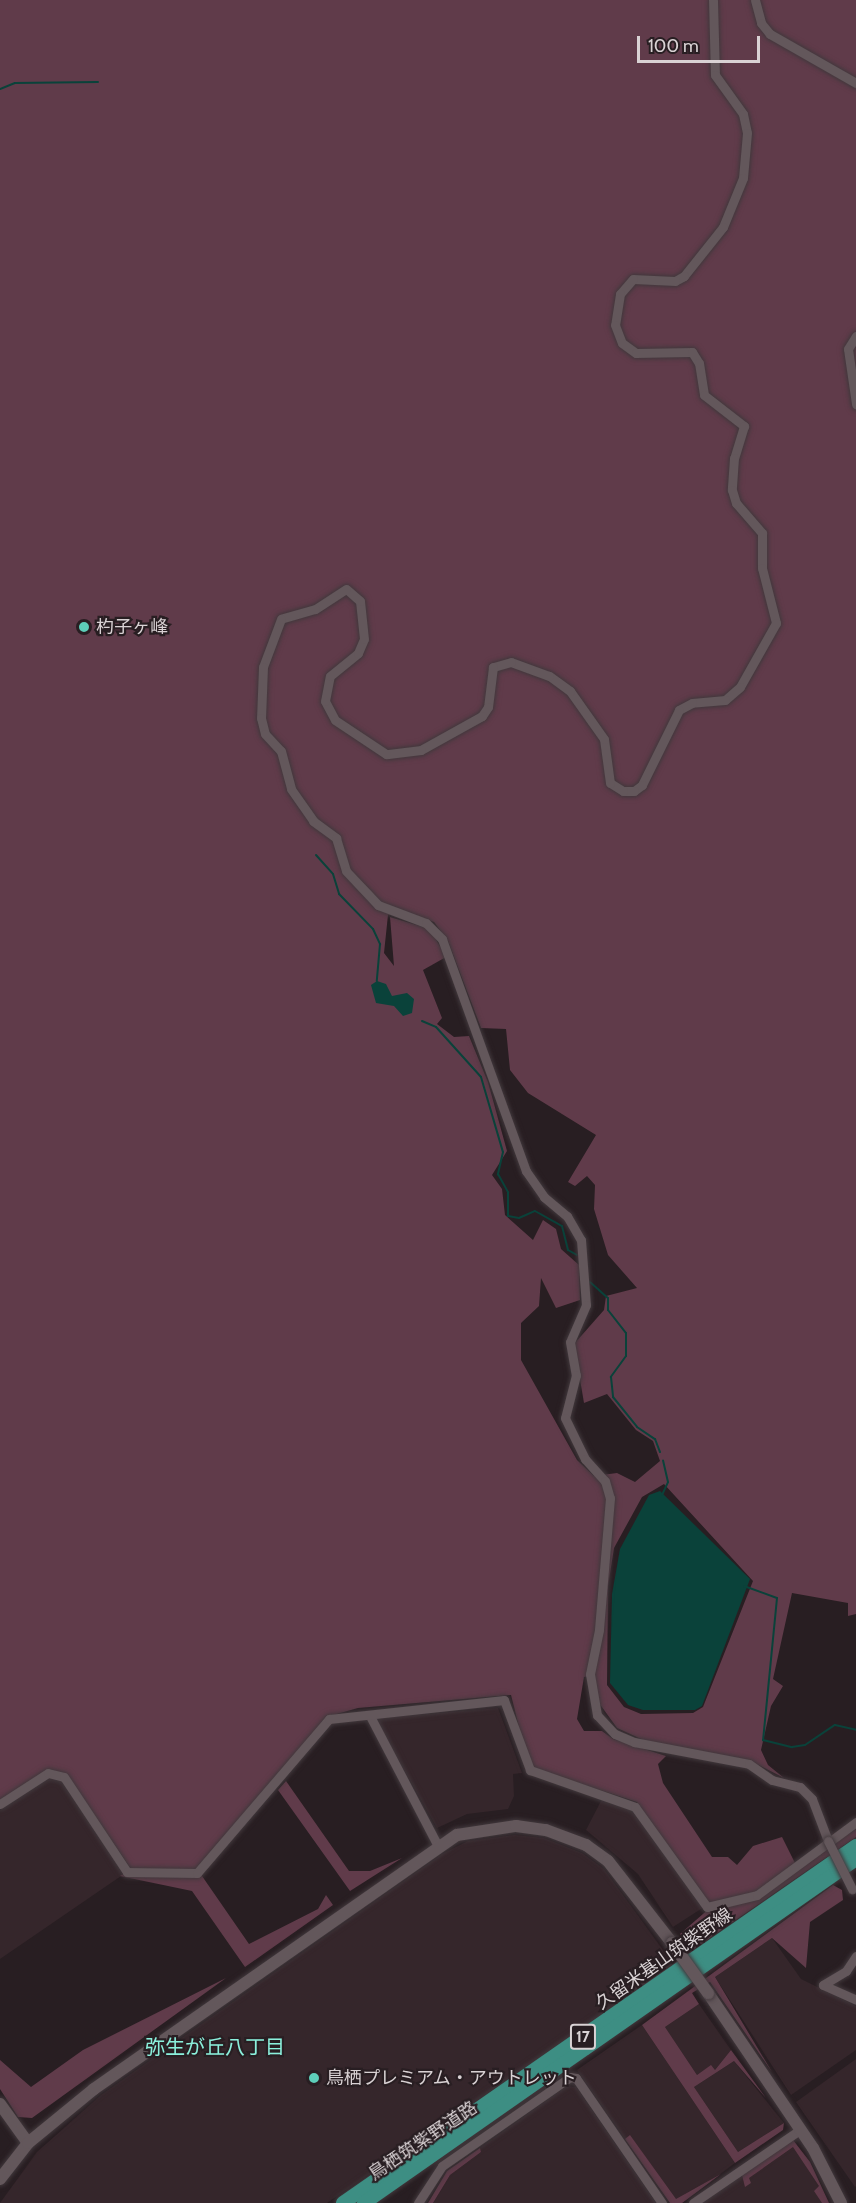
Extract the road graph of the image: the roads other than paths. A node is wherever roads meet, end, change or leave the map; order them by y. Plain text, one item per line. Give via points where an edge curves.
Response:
1 (713, 0) edge
2 (756, 0) edge
3 (856, 82) edge
4 (856, 336) edge
5 (856, 405) edge
6 (370, 1716) junction
7 (0, 1804) edge
8 (856, 1822) edge
9 (828, 1842) junction
10 (437, 1844) junction
11 (856, 1846) edge
12 (856, 1858) edge
13 (854, 1892) edge
14 (856, 1956) edge
15 (856, 2000) edge
16 (0, 2104) edge
17 (801, 2129) junction
18 (28, 2142) junction
19 (0, 2179) edge
20 (343, 2203) edge
21 (364, 2203) edge
22 (418, 2203) edge
23 (662, 2203) edge
24 (693, 2203) edge
25 (841, 2203) edge

1 - 9 street via 715,75 743,114 747,134 743,178 723,227 684,276 675,281 633,279 620,294 615,325 622,343 636,353 692,352 699,363 704,395 744,426 734,458 732,490 735,503 762,533 762,568 776,623 740,687 725,700 692,703 679,710 642,785 628,792 607,778 604,739 575,697 549,676 511,662 493,667 488,707 482,716 421,750 386,754 335,720 325,701 330,676 362,647 360,601 346,589 315,609 281,619 263,667 261,718 265,734 281,751 291,789 313,821 336,838 346,871 378,905 426,923 442,939 532,1183 567,1216 581,1240 586,1305 570,1342 575,1384 565,1404 565,1418 585,1460 605,1480 610,1498 599,1630 590,1674 597,1715 615,1734 634,1742 749,1764 772,1780 800,1787 812,1799
2 - 3 street via 761,22 770,34
4 - 5 street via 848,349
6 - 7 street via 329,1719 197,1873 127,1872 64,1777 48,1773
6 - 9 street via 507,1701 530,1770 635,1807 707,1907 758,1895
6 - 10 street
8 - 9 street
9 - 13 street, bridge
10 - 17 street, bridge via 480,1828 516,1826 546,1830 585,1845 608,1861 672,1943
10 - 18 street via 94,2089
11 - 20 main road, 久留米基山筑紫野線 / 17
12 - 21 main road, 鳥栖筑紫野道路 / 17
14 - 15 street via 846,1971 823,1984
16 - 18 street
17 - 24 street
17 - 25 street
18 - 19 street
22 - 23 street via 442,2166 570,2077 576,2078

